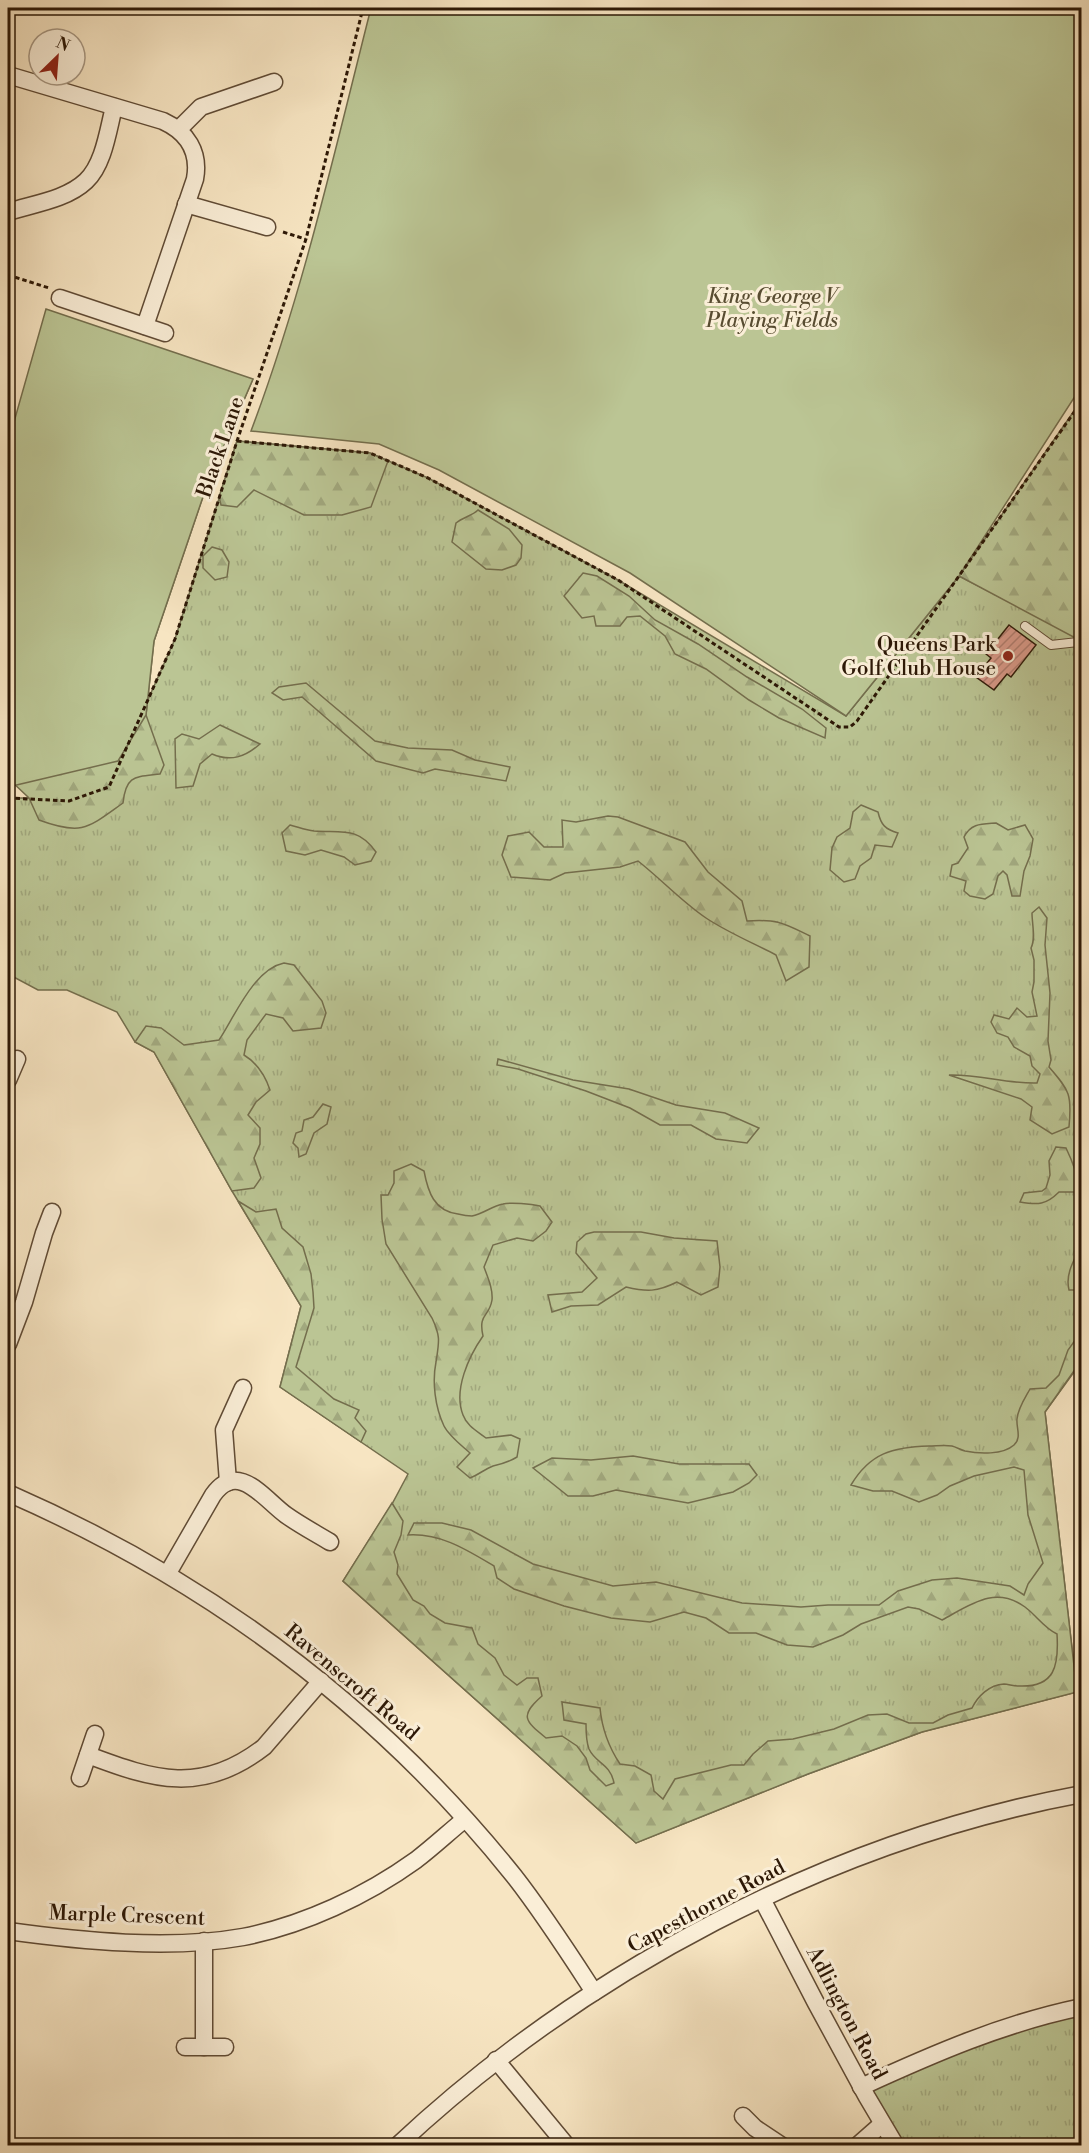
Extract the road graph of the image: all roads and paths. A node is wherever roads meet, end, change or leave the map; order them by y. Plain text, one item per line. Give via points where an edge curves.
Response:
1 (363, 8) edge
2 (8, 75) edge
3 (274, 82) dead end
4 (114, 107) junction
5 (179, 129) junction
6 (186, 204) junction
7 (8, 212) edge
8 (267, 227) joint
9 (306, 239) junction
10 (8, 275) edge
11 (60, 298) joint
12 (145, 326) junction
13 (165, 333) dead end
14 (1082, 401) edge
15 (237, 441) junction
16 (1025, 626) dead end
17 (1082, 644) edge
18 (8, 798) edge
19 (52, 1212) dead end
20 (8, 1344) edge
21 (243, 1388) dead end
22 (228, 1482) junction
23 (8, 1493) edge
24 (330, 1542) dead end
25 (168, 1573) junction
26 (321, 1681) junction
27 (95, 1734) dead end
28 (88, 1755) junction
29 (80, 1778) dead end
30 (1082, 1794) edge
31 (465, 1819) junction
32 (762, 1899) junction
33 (8, 1931) edge
34 (204, 1941) junction
35 (594, 1992) junction
36 (1082, 2007) edge
37 (185, 2047) dead end
38 (204, 2047) junction
39 (225, 2047) dead end
40 (496, 2060) junction
41 (861, 2087) junction
42 (743, 2116) dead end
43 (882, 2124) junction
44 (397, 2145) edge
45 (567, 2145) edge
46 (782, 2145) edge
47 (857, 2145) edge
48 (896, 2145) edge

1 - 9 path, Black Lane
2 - 4 street
3 - 5 street via 201,107
4 - 5 street
4 - 7 street via 101,152 86,181 66,194
5 - 6 street via 191,146 197,165
6 - 8 street
6 - 12 street
8 - 9 path
9 - 15 path, Black Lane
10 - 11 path via 52,289
11 - 12 street
12 - 13 street
14 - 15 path via 850,728 839,727 618,580 428,478 370,453
15 - 18 path, Black Lane via 175,639 110,787 69,801
16 - 17 lane via 1051,645
19 - 20 street
21 - 22 street via 224,1430
22 - 24 street via 249,1484 288,1516
22 - 25 street via 213,1495
23 - 25 street, Ravenscroft Road via 91,1531
25 - 26 street, Ravenscroft Road
26 - 28 street via 264,1747 218,1772 184,1779 157,1778
26 - 31 street, Ravenscroft Road via 394,1744
27 - 28 street
28 - 29 street
30 - 32 street, Capesthorne Road via 933,1832 814,1875
31 - 34 street, Marple Crescent via 417,1859 337,1906 271,1930
31 - 35 street, Ravenscroft Road via 533,1902
32 - 35 street, Capesthorne Road
32 - 41 street, Adlington Road
33 - 34 street, Marple Crescent via 116,1941
34 - 38 street
35 - 40 street, Capesthorne Road
36 - 41 street via 952,2046
37 - 38 street
38 - 39 street
40 - 44 street, Capesthorne Road
40 - 45 street
41 - 43 street, Adlington Road
42 - 46 street
43 - 47 street
43 - 48 street, Adlington Road

